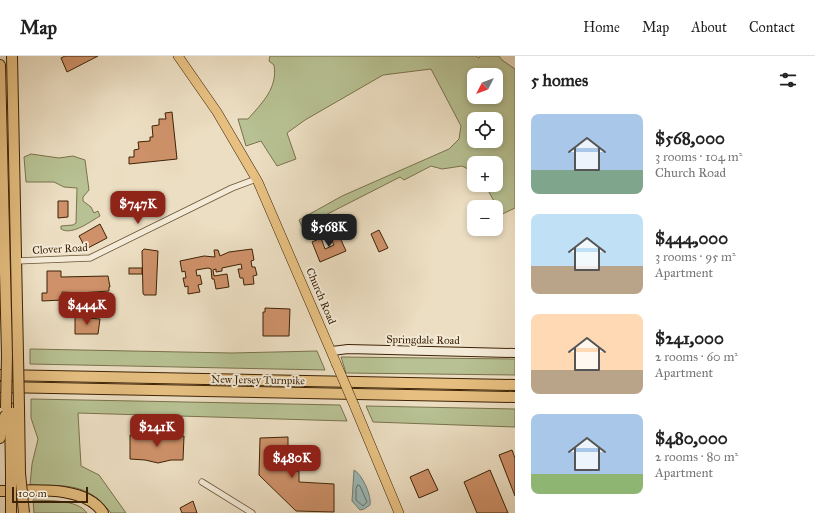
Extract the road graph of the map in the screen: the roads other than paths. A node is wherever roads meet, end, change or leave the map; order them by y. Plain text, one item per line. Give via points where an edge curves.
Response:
1 (12, 56) edge
2 (178, 56) edge
3 (0, 65) edge
4 (14, 140) junction
5 (1, 141) edge
6 (256, 179) junction
7 (16, 261) junction
8 (332, 351) junction
9 (515, 354) edge
10 (2, 381) edge
11 (515, 384) edge
12 (515, 397) edge
13 (12, 408) junction
14 (0, 438) edge
15 (16, 473) junction
16 (202, 482) dead end
17 (0, 491) edge
18 (0, 495) edge
19 (397, 511) edge
20 (12, 513) edge
21 (20, 513) edge
22 (24, 513) edge
23 (97, 513) edge
24 (103, 513) edge
25 (252, 513) edge

1 - 4 highway
2 - 6 main road, Church Road via 217,112
3 - 5 highway
4 - 5 street
4 - 7 highway
5 - 10 highway, bridge via 7,355
6 - 7 street, Clover Road via 232,188 94,257
6 - 8 main road, Church Road
7 - 13 highway, bridge via 18,355
8 - 9 main road, Springdale Road via 348,349
8 - 19 main road, Church Road, bridge
10 - 11 highway, New Jersey Turnpike
10 - 12 highway, New Jersey Turnpike
10 - 13 highway, bridge
13 - 14 highway
13 - 15 highway
15 - 20 highway, bridge
15 - 21 highway, bridge
15 - 22 highway, bridge
16 - 25 street
17 - 24 highway via 70,492 92,501
18 - 23 highway via 68,497 86,503

